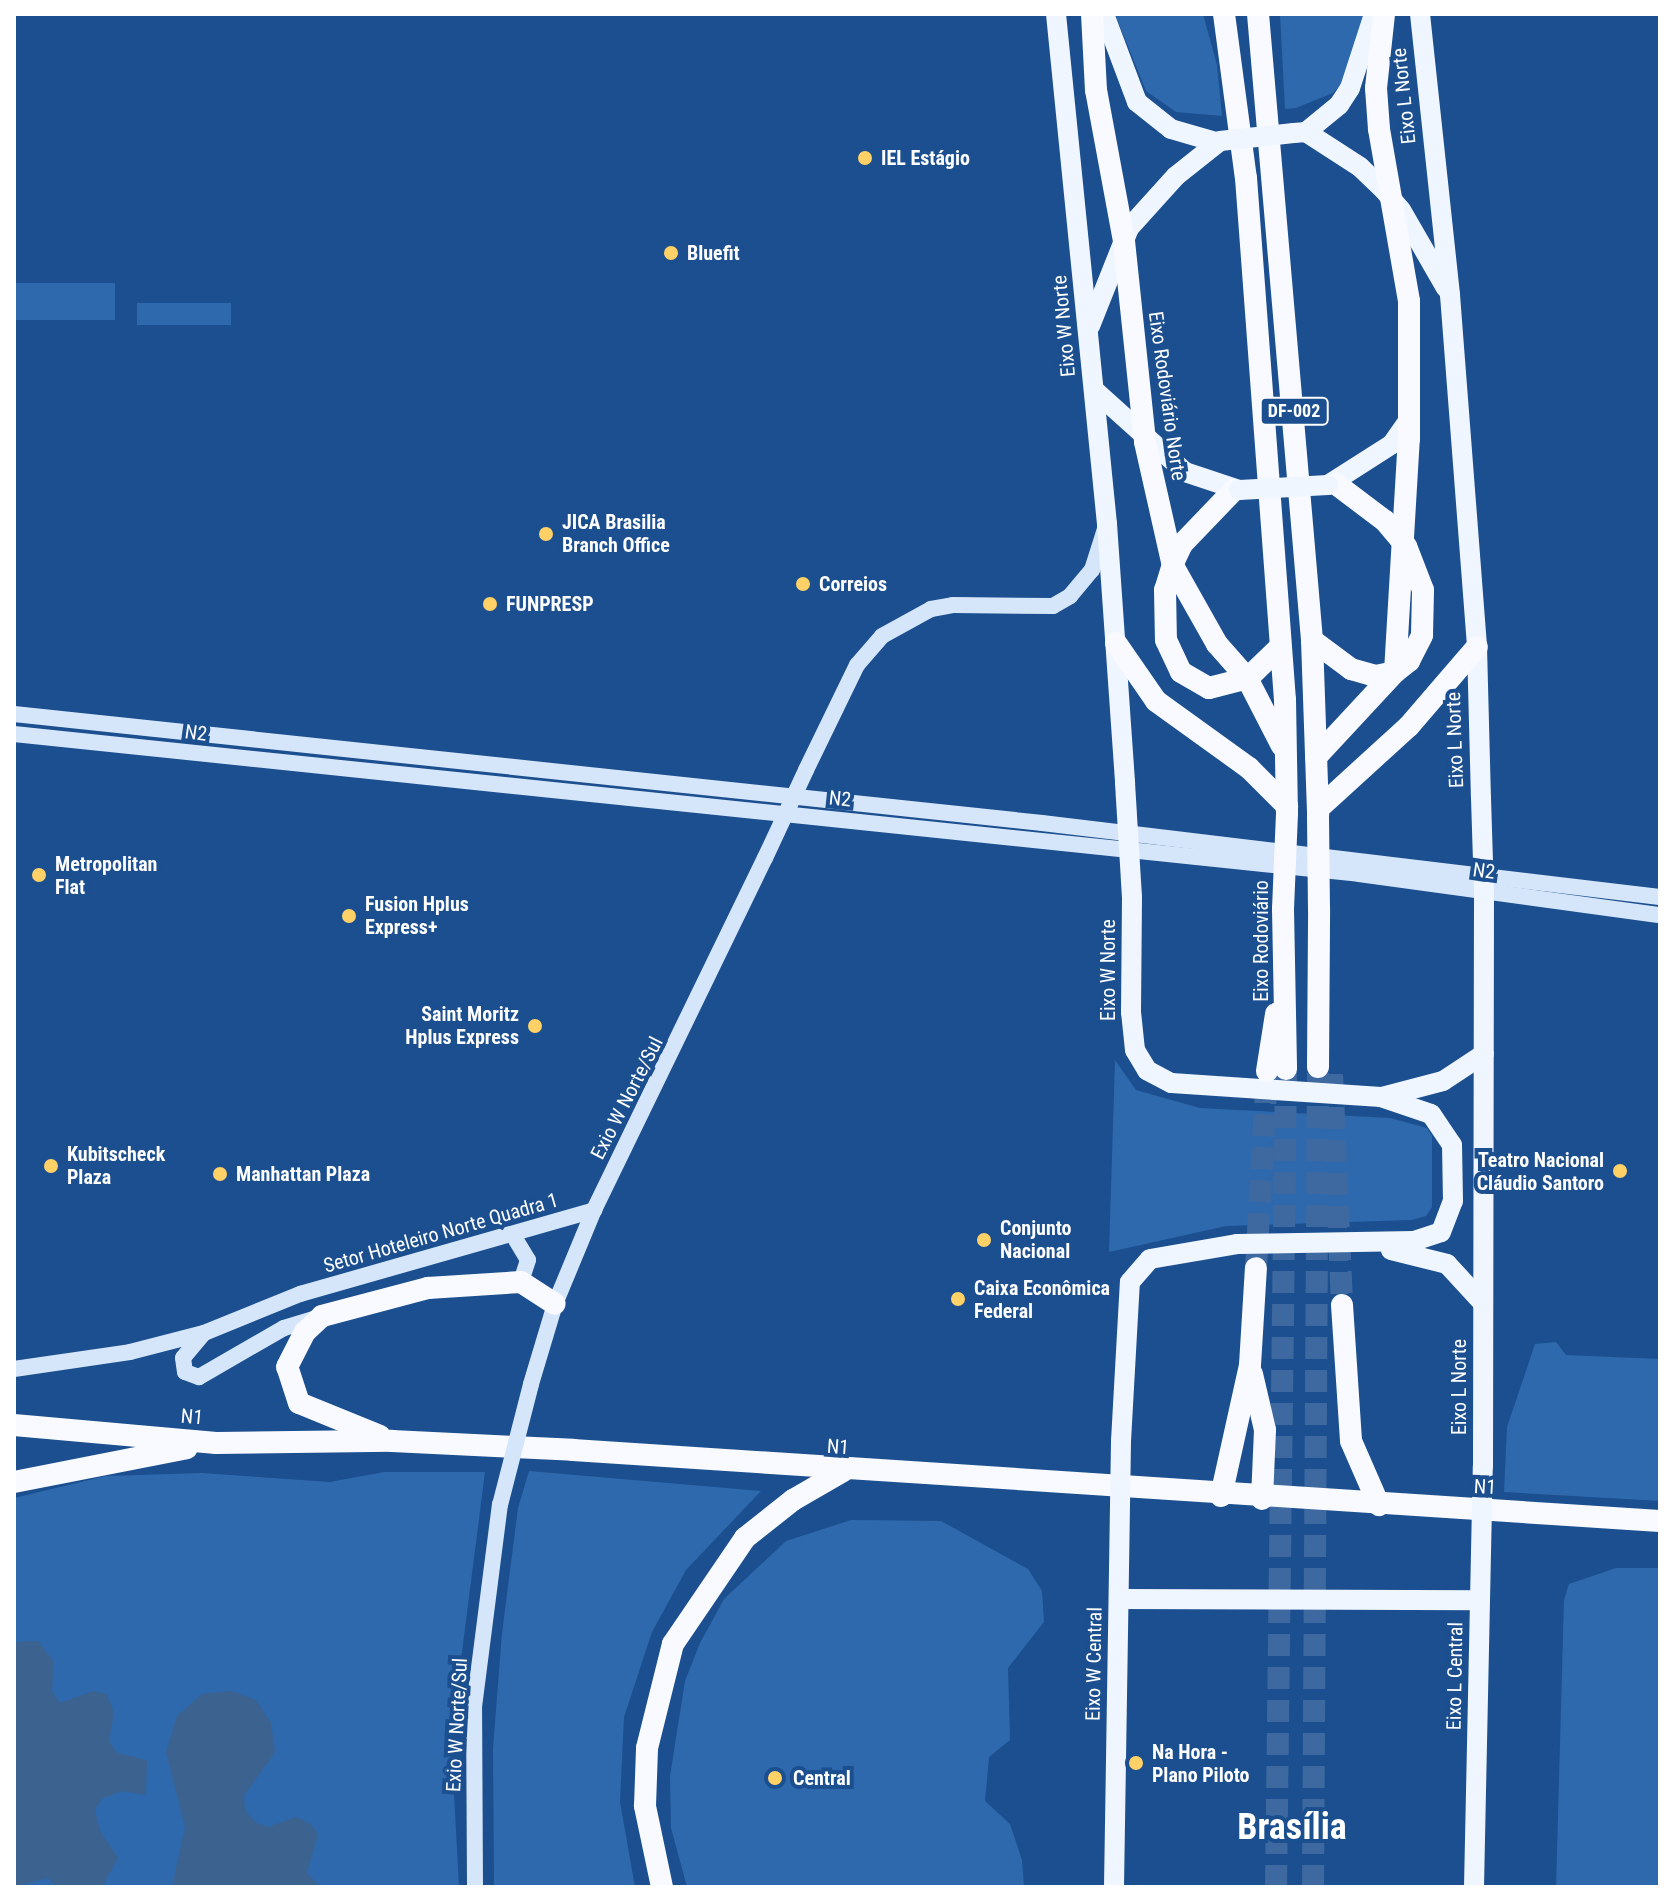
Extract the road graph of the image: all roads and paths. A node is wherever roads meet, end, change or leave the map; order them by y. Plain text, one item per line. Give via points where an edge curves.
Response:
1 (1056, 14) edge
2 (1092, 14) edge
3 (1104, 14) edge
4 (1224, 14) edge
5 (1258, 14) edge
6 (1374, 14) edge
7 (1384, 14) edge
8 (1420, 14) edge
9 (1300, 133) junction
10 (1218, 142) junction
11 (1396, 203) junction
12 (1124, 241) junction
13 (1450, 295) junction
14 (1088, 330) junction
15 (1094, 390) junction
16 (1409, 420) junction
17 (1145, 442) junction
18 (1332, 484) junction
19 (1237, 490) junction
20 (1107, 524) junction
21 (1401, 537) junction
22 (1173, 566) junction
23 (1312, 640) junction
24 (1116, 643) junction
25 (1280, 647) junction
26 (1477, 647) junction
27 (1395, 672) junction
28 (1247, 678) junction
29 (14, 714) edge
30 (58, 718) junction
31 (14, 727) edge
32 (14, 734) edge
33 (242, 740) junction
34 (150, 747) junction
35 (371, 752) junction
36 (1286, 753) junction
37 (1316, 757) junction
38 (446, 759) junction
39 (309, 768) junction
40 (392, 772) junction
41 (502, 785) junction
42 (654, 792) junction
43 (1287, 810) junction
44 (1318, 813) junction
45 (1660, 897) edge
46 (1660, 915) edge
47 (1484, 1054) junction
48 (1325, 1068) tunnel mouth
49 (1277, 1070) tunnel mouth
50 (1381, 1097) junction
51 (594, 1210) junction
52 (513, 1235) junction
53 (1370, 1245) junction
54 (1256, 1268) tunnel mouth
55 (521, 1282) junction
56 (1483, 1303) junction
57 (555, 1304) junction
58 (1342, 1305) tunnel mouth
59 (322, 1316) junction
60 (204, 1333) junction
61 (1250, 1365) junction
62 (14, 1369) edge
63 (14, 1425) edge
64 (392, 1441) junction
65 (1121, 1441) joint
66 (216, 1443) junction
67 (1483, 1466) joint
68 (843, 1471) junction
69 (14, 1482) edge
70 (1221, 1496) junction
71 (1262, 1499) junction
72 (1379, 1505) junction
73 (1660, 1521) edge
74 (1119, 1599) junction
75 (1480, 1600) junction
76 (475, 1887) edge
77 (662, 1887) edge
78 (1114, 1887) edge
79 (1474, 1887) edge

1 - 14 main road, Eixo W Norte
2 - 12 highway, Eixo Rodoviário Norte / DF-002 via 1096,90
3 - 10 main road via 1137,102 1171,129
4 - 25 highway, Eixo Rodoviário Norte / DF-002 via 1246,178
5 - 23 highway, DF-002
6 - 9 main road, Eixo L Norte via 1350,88 1339,105
7 - 11 highway via 1376,88
8 - 13 main road, Eixo L Norte
9 - 10 main road, bridge
9 - 11 main road via 1360,167
10 - 12 main road via 1149,202
11 - 13 main road
11 - 16 highway via 1409,301
12 - 14 main road
12 - 17 highway, Eixo Rodoviário Norte / DF-002
13 - 26 main road, Eixo L Norte
14 - 15 main road, Eixo W Norte
15 - 17 main road
15 - 20 main road, Eixo W Norte
16 - 18 main road via 1392,444
16 - 21 highway
17 - 19 main road via 1185,472
17 - 22 highway, Eixo Rodoviário Norte / DF-002
18 - 19 main road, bridge
18 - 21 highway
19 - 22 highway via 1182,544
20 - 24 main road, Eixo W Norte
20 - 51 main road, Exio W Norte/Sul, bridge via 1092,570 1070,596 1053,606 931,609 882,636 857,665
21 - 27 highway via 1417,568 1425,614 1417,649
22 - 28 highway, Eixo Rodoviário Norte / DF-002 via 1217,644
22 - 28 highway via 1163,614 1166,640 1181,672 1209,688
23 - 27 highway via 1364,674
23 - 37 highway, DF-002
24 - 43 highway via 1156,701 1249,768
24 - 50 main road, Eixo W Norte, bridge via 1132,897 1135,1050 1147,1070 1171,1083
25 - 28 highway
25 - 36 highway, Eixo Rodoviário Norte / DF-002
26 - 44 highway via 1409,726
26 - 47 main road, Eixo L Norte, bridge
27 - 37 highway
28 - 36 highway, Eixo Rodoviário Norte / DF-002
29 - 30 main road, N2
30 - 31 main road via 37,729
30 - 33 main road, N2
30 - 34 main road via 73,733
32 - 34 main road, N2
33 - 35 main road, N2
33 - 39 main road via 296,754
34 - 39 main road, N2
35 - 38 main road, N2
35 - 39 main road via 326,756
36 - 43 highway, Eixo Rodoviário Norte / DF-002
37 - 44 highway, DF-002
38 - 40 main road via 429,770
38 - 41 main road via 458,769
38 - 42 main road, N2
39 - 40 main road, N2
40 - 41 main road, N2
41 - 42 main road, N2 via 609,795
42 - 45 main road, N2 via 680,784
42 - 46 main road, N2 via 1359,874
43 - 49 highway, Eixo Rodoviário / DF-002, bridge
44 - 48 highway, DF-002, bridge
47 - 50 main road via 1443,1081
47 - 56 main road, Eixo L Norte
50 - 53 main road, Eixo W Norte via 1431,1114 1447,1130 1453,1201 1441,1232
51 - 52 main road, Setor Hoteleiro Norte Quadra 1
51 - 57 main road, Exio W Norte/Sul
52 - 55 main road via 528,1260
52 - 60 main road, Setor Hoteleiro Norte Quadra 1 via 424,1255 300,1294
53 - 56 main road via 1447,1264
53 - 65 main road, Eixo W Norte via 1237,1244 1166,1253 1138,1268 1130,1282
54 - 61 highway
55 - 57 highway
55 - 59 highway via 428,1288
56 - 67 main road, Eixo L Norte
57 - 76 main road, Exio W Norte/Sul, bridge via 500,1505 474,1707
58 - 72 highway via 1351,1441
59 - 60 main road via 284,1328 199,1377 185,1372 183,1358
59 - 64 highway via 305,1332 287,1367 299,1403
60 - 62 main road, Setor Hoteleiro Norte Quadra 1 via 130,1352
61 - 70 highway
61 - 71 highway via 1265,1430
63 - 66 highway, N1
64 - 66 highway, N1
64 - 68 highway, N1
65 - 74 main road, Eixo W Central, bridge
66 - 69 highway
67 - 75 main road, Eixo L Central, bridge
68 - 70 highway, N1
68 - 77 highway via 793,1500 745,1538 673,1644 647,1748 645,1806
70 - 71 highway, N1
71 - 72 highway, N1
72 - 73 highway, N1
74 - 75 main road, bridge
74 - 78 main road, Eixo W Central, bridge
75 - 79 main road, Eixo L Central, bridge

